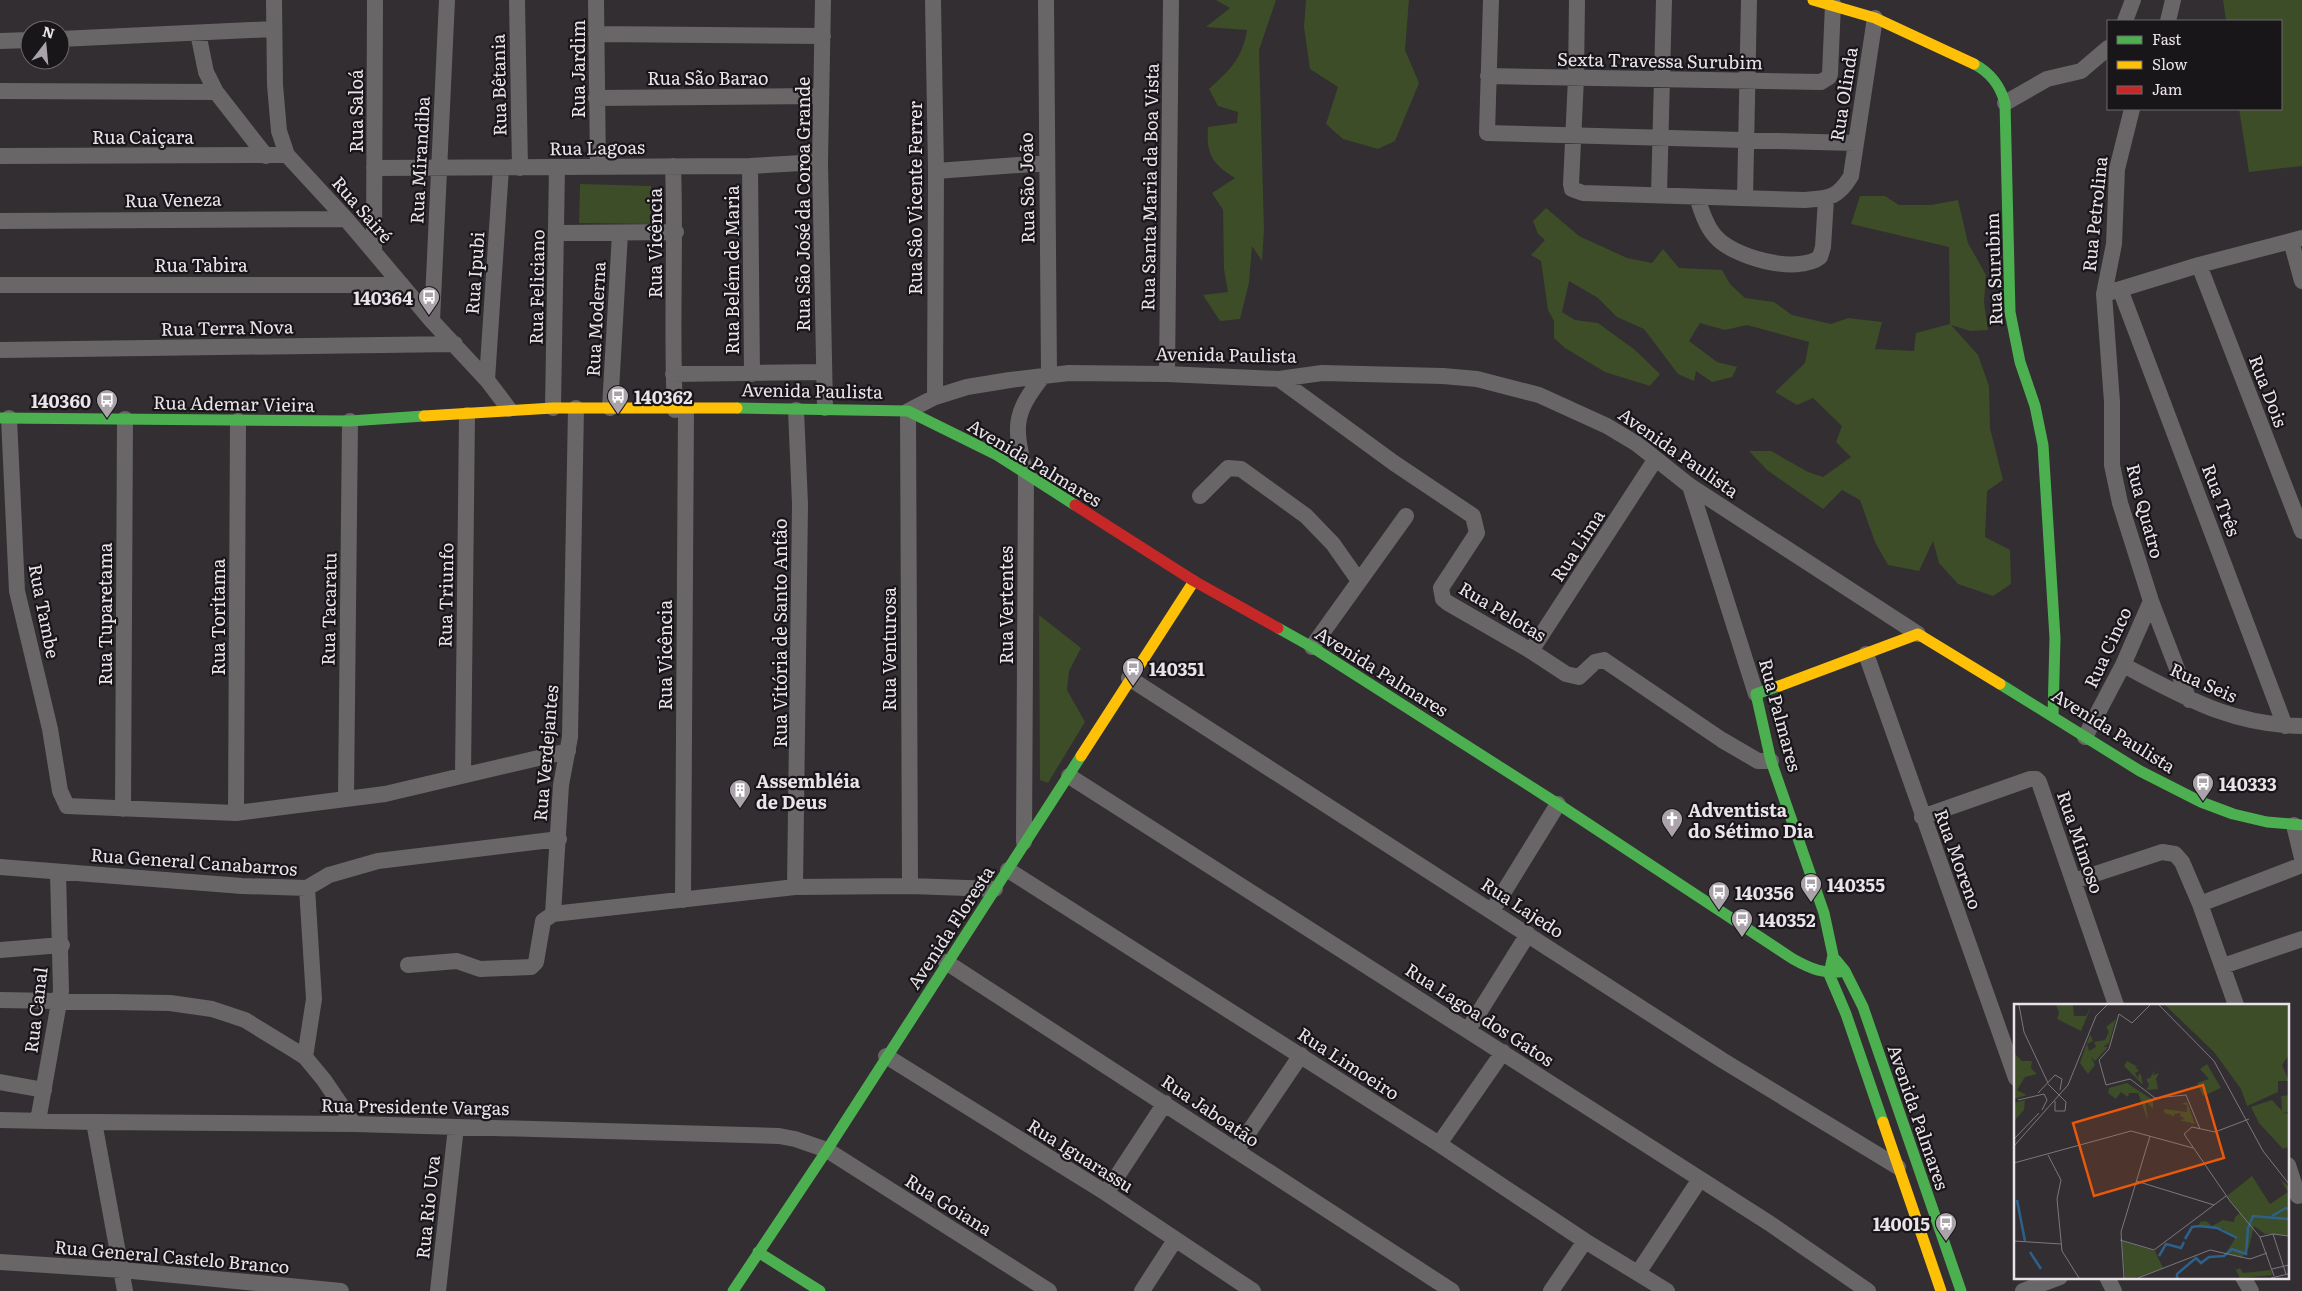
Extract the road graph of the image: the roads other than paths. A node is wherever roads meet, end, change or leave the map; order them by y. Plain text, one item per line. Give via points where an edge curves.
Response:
1 (274, 0) edge
2 (375, 0) edge
3 (447, 0) edge
4 (517, 0) edge
5 (596, 0) edge
6 (823, 0) edge
7 (933, 0) edge
8 (1046, 0) edge
9 (1171, 0) edge
10 (1491, 0) edge
11 (1577, 0) edge
12 (1664, 0) edge
13 (1749, 0) edge
14 (1813, 0) edge
15 (2133, 0) edge
16 (2173, 0) edge
17 (1833, 4) junction
18 (1875, 18) junction
19 (2125, 20) edge
20 (2168, 20) edge
21 (273, 29) junction
22 (198, 33) junction
23 (596, 34) junction
24 (823, 36) junction
25 (70, 39) edge
26 (20, 40) edge
27 (0, 41) edge
28 (2107, 49) edge
29 (1488, 76) junction
30 (1576, 78) junction
31 (1660, 80) junction
32 (1747, 82) junction
33 (0, 91) edge
34 (216, 92) junction
35 (820, 96) junction
36 (596, 98) junction
37 (2005, 103) junction
38 (2132, 110) edge
39 (1574, 135) junction
40 (1659, 136) junction
41 (1745, 139) junction
42 (1855, 143) junction
43 (287, 155) junction
44 (0, 156) edge
45 (266, 156) junction
46 (820, 162) junction
47 (1047, 163) junction
48 (673, 166) junction
49 (750, 166) junction
50 (438, 167) junction
51 (557, 167) junction
52 (598, 167) junction
53 (374, 168) junction
54 (501, 168) junction
55 (520, 168) junction
56 (936, 171) junction
57 (1659, 194) junction
58 (1697, 197) junction
59 (1745, 198) junction
60 (1826, 199) junction
61 (346, 218) junction
62 (0, 221) edge
63 (557, 232) junction
64 (676, 232) junction
65 (620, 233) junction
66 (2297, 239) edge
67 (374, 252) junction
68 (2200, 264) junction
69 (2302, 281) edge
70 (0, 285) edge
71 (402, 285) junction
72 (2112, 292) junction
73 (432, 321) junction
74 (454, 344) junction
75 (0, 350) edge
76 (823, 372) junction
77 (673, 374) junction
78 (752, 374) junction
79 (1167, 374) junction
80 (1046, 375) junction
81 (1279, 379) junction
82 (487, 380) junction
83 (934, 396) junction
84 (554, 408) junction
85 (576, 408) junction
86 (610, 408) junction
87 (825, 408) junction
88 (509, 409) junction
89 (680, 410) junction
90 (796, 410) junction
91 (908, 412) junction
92 (467, 415) junction
93 (5, 418) edge
94 (125, 419) junction
95 (238, 421) junction
96 (350, 421) junction
97 (1655, 460) junction
98 (1026, 474) junction
99 (1690, 486) junction
100 (1200, 496) dead end
101 (1406, 516) dead end
102 (2302, 531) edge
103 (1359, 580) junction
104 (1194, 581) junction
105 (2151, 601) junction
106 (1918, 634) junction
107 (1312, 647) junction
108 (1531, 651) junction
109 (1866, 654) junction
110 (2123, 665) junction
111 (1129, 678) junction
112 (1756, 694) junction
113 (2189, 700) junction
114 (2053, 716) junction
115 (2285, 726) junction
116 (2302, 726) edge
117 (2085, 737) junction
118 (568, 752) junction
119 (1771, 761) junction
120 (463, 775) junction
121 (1068, 776) junction
122 (346, 797) junction
123 (1558, 804) junction
124 (122, 809) junction
125 (236, 812) junction
126 (1922, 817) junction
127 (2298, 825) edge
128 (558, 839) junction
129 (1024, 842) junction
130 (2302, 858) edge
131 (2302, 865) edge
132 (0, 867) edge
133 (1008, 870) junction
134 (58, 873) junction
135 (2074, 881) junction
136 (910, 886) junction
137 (796, 887) junction
138 (307, 888) junction
139 (995, 888) junction
140 (683, 900) junction
141 (2200, 904) junction
142 (1492, 910) junction
143 (554, 914) junction
144 (1528, 934) junction
145 (2302, 939) edge
146 (62, 945) junction
147 (0, 950) edge
148 (1833, 955) junction
149 (946, 962) junction
150 (408, 965) dead end
151 (2223, 966) junction
152 (1845, 971) junction
153 (1829, 974) junction
154 (0, 1000) edge
155 (59, 1001) junction
156 (2116, 1004) edge
157 (2236, 1004) edge
158 (1468, 1030) junction
159 (1503, 1052) junction
160 (886, 1056) junction
161 (1301, 1056) junction
162 (305, 1057) junction
163 (2014, 1072) edge
164 (0, 1082) edge
165 (44, 1090) junction
166 (1165, 1103) junction
167 (0, 1120) edge
168 (38, 1121) junction
169 (94, 1122) junction
170 (354, 1124) junction
171 (456, 1127) junction
172 (1439, 1144) junction
173 (827, 1150) junction
174 (1236, 1151) junction
175 (1898, 1167) junction
176 (2290, 1173) edge
177 (1700, 1179) junction
178 (1106, 1193) junction
179 (2296, 1197) edge
180 (1175, 1240) junction
181 (1585, 1241) junction
182 (758, 1252) junction
183 (0, 1262) edge
184 (122, 1270) junction
185 (1638, 1273) junction
186 (2057, 1278) edge
187 (2107, 1278) edge
188 (2244, 1278) edge
189 (125, 1291) edge
190 (340, 1291) edge
191 (438, 1291) edge
192 (733, 1291) edge
193 (820, 1291) edge
194 (1048, 1291) edge
195 (1142, 1291) edge
196 (1253, 1291) edge
197 (1452, 1291) edge
198 (1551, 1291) edge
199 (1668, 1291) edge
200 (1868, 1291) edge
201 (1941, 1291) edge
202 (1961, 1291) edge
203 (2023, 1291) edge
204 (2114, 1291) edge
205 (2251, 1291) edge

1 - 21 street, Rua Sairé
2 - 53 street, Rua Saloá
3 - 50 street, Rua Mirandiba
4 - 55 street, Rua Bêtania
5 - 23 street, Rua Jardim
6 - 24 street, Rua São José da Coroa Grande
7 - 56 street, Rua Sâo Vicente Ferrer
8 - 47 street, Rua São João
9 - 79 street, Rua Santa Maria da Boa Vista
10 - 29 street
11 - 30 street
12 - 31 street
13 - 32 street
14 - 17 main road, Rua Surubim
15 - 19 street
16 - 20 street
17 - 18 main road, Rua Surubim
17 - 32 street, Sexta Travessa Surubim via 1829,78 1812,83
18 - 37 main road, Rua Surubim via 1986,70 2002,91
18 - 42 street, Rua Olinda
21 - 22 street
21 - 43 street, Rua Sairé via 279,131
22 - 25 street
22 - 34 street via 204,65
23 - 24 street
23 - 36 street, Rua Jardim
24 - 35 street, Rua São José da Coroa Grande
26 - 27 street
28 - 37 street via 2081,71 2047,80
29 - 30 street, Sexta Travessa Surubim
29 - 39 street via 1487,133
30 - 31 street, Sexta Travessa Surubim
30 - 39 street
31 - 32 street, Sexta Travessa Surubim
31 - 40 street
32 - 41 street
33 - 34 street
34 - 45 street
35 - 36 street, Rua São Barao
35 - 46 street, Rua São José da Coroa Grande
36 - 52 street, Rua Jardim
37 - 114 main road, Rua Surubim via 2010,312 2043,445 2055,638
38 - 72 street, Rua Petrolina via 2117,169
39 - 40 street
39 - 57 street via 1572,189 1583,193
40 - 41 street
40 - 57 street
41 - 42 street
41 - 59 street
42 - 60 street, Rua Olinda via 1851,176 1844,187
43 - 45 street, Rua Caiçara
43 - 61 street, Rua Sairé
44 - 45 street, Rua Caiçara
46 - 49 street, Rua Lagoas
46 - 76 street, Rua São José da Coroa Grande
47 - 56 street
47 - 80 street, Rua São João
48 - 49 street, Rua Lagoas
48 - 52 street, Rua Lagoas
48 - 64 street, Rua Vicência
49 - 78 street, Rua Belém de Maria
50 - 53 street, Rua Lagoas
50 - 54 street, Rua Lagoas
50 - 73 street, Rua Mirandiba
51 - 52 street, Rua Lagoas
51 - 55 street, Rua Lagoas
51 - 63 street, Rua Feliciano
53 - 67 street, Rua Saloá
54 - 55 street, Rua Lagoas
54 - 82 street, Rua Ipubi
56 - 83 street, Rua Sâo Vicente Ferrer
57 - 58 street
58 - 59 street
58 - 60 street via 1715,237 1749,258 1792,263 1820,258
59 - 60 street
61 - 62 street, Rua Veneza
61 - 67 street, Rua Sairé
63 - 65 street
63 - 84 street, Rua Feliciano
64 - 65 street
64 - 77 street, Rua Vicência
65 - 86 street, Rua Moderna
66 - 68 street
66 - 69 street
67 - 71 street, Rua Sairé
68 - 72 street
68 - 102 street, Rua Dois
70 - 71 street, Rua Tabira
71 - 73 street, Rua Sairé
72 - 105 street, Rua Quatro via 2112,465 2120,503
72 - 115 street, Rua Três
73 - 74 street, Rua Sairé
74 - 75 street, Rua Terra Nova
74 - 82 street, Rua Sairé
76 - 78 street
76 - 87 street, Rua São José da Coroa Grande
77 - 78 street
77 - 89 street, Rua Vicência
79 - 80 street, Avenida Paulista
79 - 81 street, Avenida Paulista
80 - 83 street, Avenida Paulista
80 - 98 street, Rua Vertentes via 1024,404 1017,430 1017,443
81 - 97 street, Avenida Paulista via 1322,373 1477,379 1540,395 1575,409 1637,444
81 - 108 street, Rua Pelotas via 1473,516 1477,533 1445,580 1441,588 1443,598
82 - 88 street, Rua Sairé
83 - 91 street, Avenida Paulista
84 - 85 main road, Avenida Paulista
84 - 88 main road, Avenida Paulista
85 - 86 main road, Avenida Paulista
85 - 118 street, Rua Verdejantes via 572,696
86 - 89 main road, Avenida Paulista
87 - 90 main road, Avenida Paulista
87 - 91 main road, Avenida Paulista
88 - 92 main road, Avenida Paulista
89 - 90 main road, Avenida Paulista
89 - 140 street, Rua Vicência
90 - 137 street, Rua Vitória de Santo Antão via 800,551
91 - 98 main road, Avenida Palmares via 997,455
91 - 136 street, Rua Venturosa
92 - 96 main road, Rua Ademar Vieira
92 - 120 street, Rua Triunfo
93 - 94 main road, Rua Ademar Vieira
93 - 124 street, Rua Tambe via 17,591 50,729 60,791 67,806
94 - 95 main road, Rua Ademar Vieira
94 - 124 street, Rua Tuparetama
95 - 96 main road, Rua Ademar Vieira
95 - 125 street, Rua Toritama
96 - 122 street, Rua Tacaratu
97 - 99 street, Avenida Paulista
97 - 108 street, Rua Lima
98 - 104 main road, Avenida Palmares
98 - 129 street, Rua Vertentes
99 - 106 street, Avenida Paulista
99 - 112 street, Rua Palmares
100 - 103 street via 1228,468 1241,469 1312,522 1334,544
101 - 103 street
103 - 107 street
104 - 107 main road, Avenida Palmares
104 - 111 main road, Avenida Floresta
105 - 110 street, Rua Cinco
105 - 113 street, Rua Quatro
106 - 109 main road
106 - 114 main road, Avenida Paulista
107 - 123 main road, Avenida Palmares
108 - 119 street, Rua Pelotas via 1574,677 1579,677 1595,662 1604,660 1722,740 1758,761
109 - 112 main road
109 - 126 street, Rua Moreno
110 - 113 street, Rua Seis
110 - 117 street, Rua Cinco
111 - 121 main road, Avenida Floresta
111 - 142 street, Rua Lajedo
112 - 119 main road, Rua Palmares
113 - 115 street, Rua Seis via 2233,717
114 - 117 main road, Avenida Paulista
115 - 116 street, Rua Seis
117 - 127 main road, Avenida Paulista via 2125,764 2186,797 2233,814
118 - 120 street
118 - 128 street, Rua Verdejantes via 560,785
119 - 148 main road, Rua Palmares via 1824,914
120 - 122 street via 385,794
121 - 129 main road, Avenida Floresta
121 - 158 street, Rua Lagoa dos Gatos
122 - 125 street
123 - 142 street
123 - 153 main road, Avenida Palmares via 1777,949 1805,966
124 - 125 street
126 - 135 street, Rua Mimoso via 2036,779
126 - 163 street, Rua Moreno
127 - 130 street
128 - 138 street, Rua General Canabarros via 378,860 329,875
128 - 143 street, Rua Verdejantes
129 - 133 main road, Avenida Floresta
131 - 141 street
132 - 134 street, Rua General Canabarros
133 - 139 main road, Avenida Floresta
133 - 161 street, Rua Limoeiro
134 - 138 street, Rua General Canabarros
134 - 146 street, Rua Canal
135 - 141 street via 2167,852 2175,854 2182,862
135 - 156 street, Rua Mimoso
136 - 137 street
136 - 139 street
137 - 140 street
138 - 162 street via 314,999
139 - 149 main road, Avenida Floresta
140 - 143 street
141 - 151 street
142 - 144 street, Rua Lajedo
143 - 150 street via 543,921 536,962 531,967 480,969 457,961
144 - 158 street
144 - 175 street, Rua Lajedo via 1722,1060
145 - 151 street
146 - 147 street
146 - 155 street, Rua Canal
148 - 152 main road, Rua Palmares
148 - 153 main road, Rua Palmares
149 - 160 main road, Avenida Floresta
149 - 166 street, Rua Jaboatão
151 - 157 street
152 - 153 main road, Avenida Palmares
152 - 202 main road, Avenida Palmares via 1863,1007
153 - 175 main road, Avenida Palmares via 1846,1014
154 - 155 street
155 - 162 street via 170,1003 212,1009 245,1020
155 - 165 street, Rua Canal
158 - 159 street, Rua Lagoa dos Gatos
159 - 172 street
159 - 177 street, Rua Lagoa dos Gatos
160 - 173 main road, Avenida Floresta
160 - 178 street, Rua Iguarassu
161 - 172 street, Rua Limoeiro
161 - 174 street
162 - 170 street
164 - 165 street
165 - 168 street, Rua Canal
166 - 174 street, Rua Jaboatão
166 - 178 street
167 - 168 street, Rua Presidente Vargas
168 - 169 street, Rua Presidente Vargas
169 - 170 street, Rua Presidente Vargas
169 - 184 street
170 - 171 street, Rua Presidente Vargas
171 - 173 street, Rua Presidente Vargas via 770,1135 795,1138
171 - 191 street, Rua Rio Uva
172 - 181 street, Rua Limoeiro
173 - 182 main road, Avenida Floresta
173 - 194 street, Rua Goiana
174 - 197 street, Rua Jaboatão
175 - 201 main road, Avenida Palmares
176 - 179 street
177 - 185 street
177 - 200 street, Rua Lagoa dos Gatos
178 - 180 street, Rua Iguarassu
180 - 195 street
180 - 196 street, Rua Iguarassu
181 - 185 street, Rua Limoeiro
181 - 198 street
182 - 192 main road, Avenida Floresta
182 - 193 main road
183 - 184 street, Rua General Castelo Branco
184 - 189 street
184 - 190 street, Rua General Castelo Branco
185 - 199 street, Rua Limoeiro
186 - 203 street
187 - 204 street
188 - 205 street

